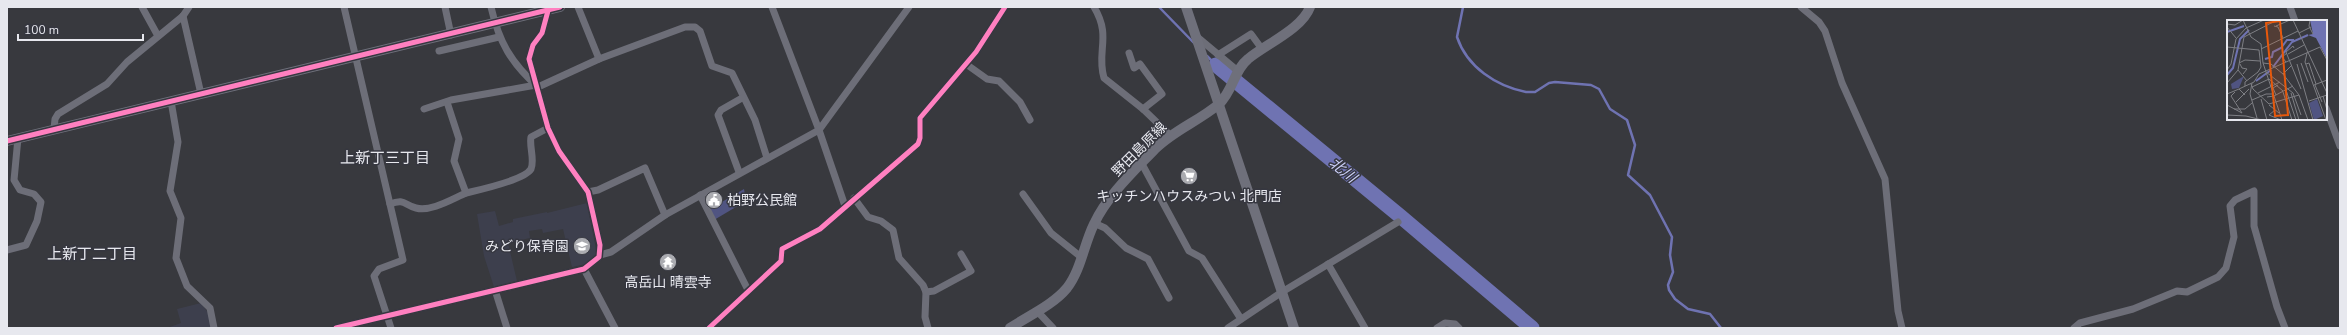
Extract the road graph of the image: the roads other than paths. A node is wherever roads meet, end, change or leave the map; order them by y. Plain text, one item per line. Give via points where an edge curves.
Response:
1 (142, 7) edge
2 (190, 7) edge
3 (344, 7) edge
4 (445, 7) edge
5 (491, 7) edge
6 (560, 7) edge
7 (578, 7) edge
8 (772, 7) edge
9 (909, 7) edge
10 (1005, 7) edge
11 (1094, 7) edge
12 (1186, 7) edge
13 (1310, 7) edge
14 (1801, 7) edge
15 (2290, 7) edge
16 (548, 9) edge
17 (183, 16) junction
18 (2295, 20) edge
19 (495, 24) junction
20 (451, 34) junction
21 (158, 36) junction
22 (499, 36) junction
23 (1195, 36) junction
24 (1262, 49) junction
25 (439, 51) dead end
26 (1129, 53) dead end
27 (1218, 55) junction
28 (357, 57) junction
29 (599, 59) junction
30 (966, 64) junction
31 (1239, 73) junction
32 (537, 86) junction
33 (201, 94) junction
34 (742, 98) junction
35 (171, 102) junction
36 (447, 102) junction
37 (1218, 104) junction
38 (424, 109) dead end
39 (1143, 109) junction
40 (2327, 111) edge
41 (1030, 120) dead end
42 (548, 128) junction
43 (54, 130) junction
44 (820, 130) junction
45 (1170, 135) junction
46 (18, 138) junction
47 (7, 141) edge
48 (2340, 146) edge
49 (767, 158) junction
50 (1142, 164) junction
51 (740, 172) junction
52 (588, 192) junction
53 (466, 194) junction
54 (1023, 194) dead end
55 (700, 195) junction
56 (854, 198) junction
57 (390, 204) junction
58 (845, 206) junction
59 (665, 215) junction
60 (1398, 222) dead end
61 (1094, 223) junction
62 (7, 250) edge
63 (961, 254) dead end
64 (600, 255) junction
65 (1081, 256) junction
66 (1328, 264) junction
67 (584, 268) junction
68 (495, 290) junction
69 (748, 290) junction
70 (926, 292) junction
71 (1282, 292) junction
72 (1169, 298) dead end
73 (1037, 311) junction
74 (387, 316) junction
75 (1241, 319) junction
76 (214, 328) edge
77 (336, 328) edge
78 (391, 328) edge
79 (507, 328) edge
80 (615, 328) edge
81 (709, 328) edge
82 (928, 328) edge
83 (1010, 328) edge
84 (1053, 328) edge
85 (1228, 328) edge
86 (1294, 328) edge
87 (1365, 328) edge
88 (1437, 328) edge
89 (1459, 328) edge
90 (1902, 328) edge
91 (2074, 328) edge
92 (2285, 328) edge

1 - 21 street
2 - 17 street
3 - 28 street
4 - 20 street
5 - 19 street
6 - 16 street
7 - 29 street
8 - 44 street
9 - 44 street
10 - 30 street
11 - 39 street via 1104,33 1104,78
12 - 23 street
13 - 24 street, 野田島原線 via 1302,20
14 - 90 street via 1820,22 1825,31 1842,83 1885,180
15 - 18 street
16 - 19 street
16 - 32 street via 542,33 530,52 529,59
17 - 21 street
17 - 33 street
19 - 20 street
19 - 22 street
20 - 28 street
21 - 43 street via 127,62 107,84 58,114 54,119
22 - 25 street
22 - 32 street via 518,69
23 - 27 street
23 - 37 street
24 - 27 street via 1251,34
24 - 31 street, 野田島原線 via 1247,59
26 - 39 street via 1134,68 1140,64 1162,94
27 - 31 street via 1226,59
28 - 33 street
28 - 57 street
29 - 32 street
29 - 34 street via 685,27 695,27 700,31 712,66 732,73
30 - 41 street via 987,79 999,81 1020,102
30 - 56 street via 920,118 918,144
31 - 37 street, 野田島原線
32 - 36 street
32 - 42 street
33 - 35 street
34 - 49 street via 755,120
34 - 51 street via 721,110 718,115
35 - 43 street
35 - 76 street via 178,142 170,191 181,218 176,258 187,286 210,308
36 - 38 street
36 - 53 street via 459,139 454,161
37 - 45 street, 野田島原線
37 - 71 street
39 - 45 street
40 - 48 street
42 - 52 street via 559,151
42 - 53 street via 531,137 532,164 528,171 506,183
43 - 46 street
44 - 49 street
44 - 58 street
45 - 50 street, 野田島原線
46 - 47 street
46 - 62 street via 14,180 20,190 34,194 41,202 37,221 26,245
49 - 51 street
50 - 61 street, 野田島原線 via 1115,192
50 - 75 street via 1189,251 1202,258
51 - 55 street
52 - 59 street via 598,190 645,168
52 - 64 street
53 - 57 street via 431,208 415,208 408,203
54 - 65 street via 1051,233
55 - 59 street
55 - 69 street
56 - 58 street
56 - 70 street via 868,217 881,221 893,230 899,258 923,285
57 - 74 street via 404,260 379,269 374,276
58 - 69 street via 820,229 782,249 781,262
59 - 64 street via 611,252
60 - 66 street
61 - 65 street, 野田島原線
61 - 72 street via 1105,228 1126,248 1148,259
63 - 70 street via 971,271 934,291
64 - 67 street via 598,260
65 - 73 street, 野田島原線 via 1067,288
66 - 71 street
66 - 87 street
67 - 68 street
67 - 80 street
68 - 74 street
68 - 79 street
69 - 81 street
70 - 82 street via 924,317
71 - 75 street
71 - 86 street
73 - 83 street, 野田島原線
73 - 84 street
74 - 77 street
74 - 78 street
75 - 85 street
88 - 89 street via 1445,323 1455,324
91 - 92 street via 2080,323 2133,309 2177,291 2187,292 2218,277 2226,268 2234,237 2230,206 2235,200 2254,191 2254,226

